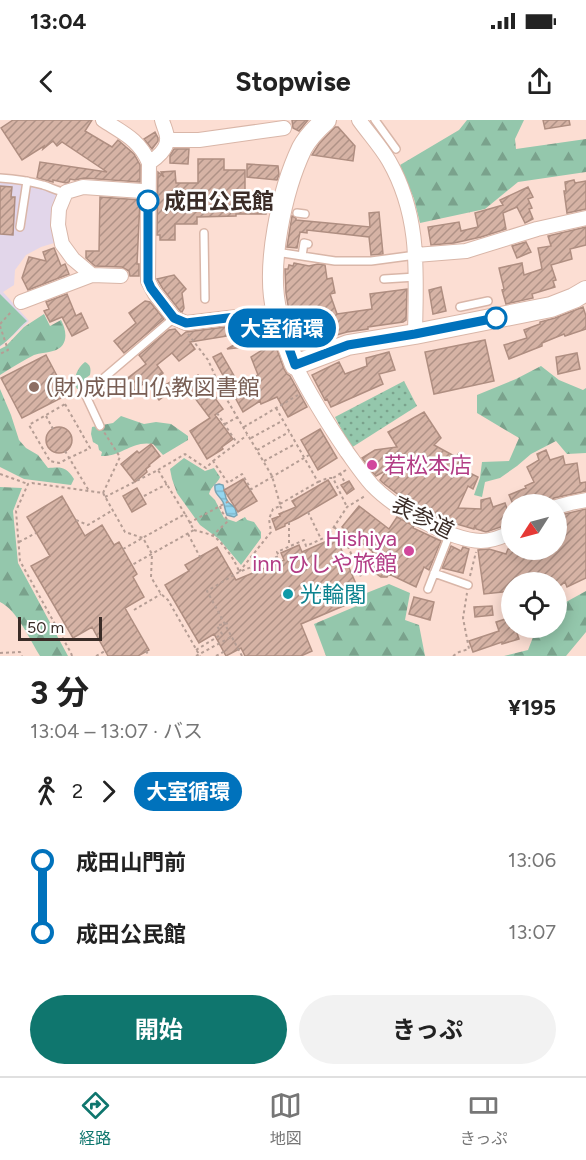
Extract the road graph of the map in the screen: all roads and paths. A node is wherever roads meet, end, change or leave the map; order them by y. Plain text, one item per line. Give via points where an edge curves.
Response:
1 (103, 120) edge
2 (162, 120) edge
3 (326, 120) edge
4 (359, 120) edge
5 (375, 120) edge
6 (284, 124) edge
7 (379, 137) junction
8 (167, 140) junction
9 (303, 147) junction
10 (396, 149) dead end
11 (149, 163) junction
12 (0, 178) edge
13 (27, 181) junction
14 (66, 192) junction
15 (148, 195) junction
16 (289, 212) junction
17 (305, 214) dead end
18 (586, 218) edge
19 (20, 227) dead end
20 (204, 233) dead end
21 (308, 244) dead end
22 (274, 252) junction
23 (416, 255) junction
24 (302, 256) junction
25 (92, 275) junction
26 (121, 276) dead end
27 (416, 277) junction
28 (384, 279) dead end
29 (586, 291) edge
30 (205, 299) dead end
31 (21, 302) joint
32 (488, 302) dead end
33 (460, 307) dead end
34 (276, 312) junction
35 (476, 313) junction
36 (180, 321) junction
37 (0, 325) edge
38 (415, 334) junction
39 (0, 354) edge
40 (295, 365) junction
41 (308, 389) junction
42 (223, 393) junction
43 (215, 399) dead end
44 (276, 408) junction
45 (217, 413) dead end
46 (46, 416) junction
47 (238, 417) junction
48 (283, 420) junction
49 (225, 424) junction
50 (100, 426) joint
51 (244, 427) junction
52 (53, 429) dead end
53 (290, 432) junction
54 (248, 434) junction
55 (251, 438) junction
56 (237, 443) junction
57 (296, 443) junction
58 (257, 450) junction
59 (65, 451) dead end
60 (309, 455) dead end
61 (70, 458) junction
62 (304, 458) junction
63 (213, 461) junction
64 (264, 461) junction
65 (355, 464) junction
66 (158, 470) junction
67 (0, 474) edge
68 (340, 474) junction
69 (272, 476) junction
70 (333, 478) junction
71 (318, 482) junction
72 (345, 483) dead end
73 (28, 484) junction
74 (167, 484) junction
75 (371, 484) junction
76 (89, 491) junction
77 (103, 493) junction
78 (144, 496) dead end
79 (105, 497) junction
80 (230, 500) dead end
81 (586, 500) edge
82 (567, 503) edge
83 (280, 505) junction
84 (221, 506) junction
85 (347, 507) junction
86 (113, 510) junction
87 (284, 512) dead end
88 (308, 512) dead end
89 (185, 514) junction
90 (76, 520) dead end
91 (289, 522) dead end
92 (189, 523) junction
93 (334, 527) junction
94 (194, 530) junction
95 (36, 533) dead end
96 (450, 533) junction
97 (188, 534) junction
98 (212, 536) junction
99 (501, 536) edge
100 (143, 538) junction
101 (321, 539) junction
102 (479, 541) junction
103 (19, 542) junction
104 (289, 546) junction
105 (123, 549) dead end
106 (152, 554) junction
107 (200, 557) dead end
108 (132, 565) dead end
109 (240, 573) junction
110 (434, 573) junction
111 (362, 579) dead end
112 (468, 585) junction
113 (428, 589) dead end
114 (161, 594) junction
115 (134, 610) dead end
116 (229, 623) dead end
117 (232, 637) junction
118 (196, 650) junction
119 (227, 650) dead end
120 (105, 651) dead end
121 (146, 651) dead end
122 (0, 653) edge
123 (198, 655) edge
124 (22, 656) edge
125 (72, 656) edge
126 (96, 656) edge
127 (149, 656) edge
128 (216, 656) edge
129 (242, 656) edge
130 (453, 656) edge

1 - 11 street via 141,147
2 - 8 street
3 - 9 street
4 - 7 street
5 - 7 lane
6 - 8 street via 199,140
6 - 9 street
7 - 10 lane
7 - 23 street via 404,195 413,224
8 - 11 street via 162,152
9 - 16 street via 289,184
11 - 15 street
12 - 13 lane
13 - 14 lane
13 - 19 lane
14 - 15 street via 83,188 142,191
14 - 25 street via 57,225 62,244
15 - 36 street via 148,281
16 - 17 lane
16 - 22 street
18 - 23 street via 466,251
20 - 30 lane
21 - 24 lane via 304,243
22 - 24 lane
22 - 34 street
23 - 24 lane via 370,261
23 - 27 street
25 - 26 street
25 - 31 street
27 - 28 lane
27 - 38 street
29 - 35 street via 551,307
31 - 37 path
32 - 35 lane
33 - 35 lane
34 - 36 street
34 - 40 street
35 - 38 street
36 - 42 path via 208,360
36 - 50 lane via 86,396
37 - 39 path via 8,351
38 - 40 street via 348,345
40 - 41 street, 表参道
41 - 44 path
41 - 65 street, 表参道
42 - 43 path
42 - 47 path
44 - 48 path
44 - 51 path
45 - 49 path
46 - 52 path
46 - 61 path via 29,425 50,461 59,464
46 - 61 path via 65,404 90,448
47 - 49 path
47 - 51 path
48 - 53 path
48 - 55 path
49 - 56 path
50 - 77 path via 120,457
51 - 54 path
53 - 57 path
53 - 58 path
54 - 55 path
54 - 56 path
55 - 58 path
56 - 63 path
57 - 62 path
57 - 64 path
58 - 64 path
59 - 61 path
60 - 62 path
61 - 76 path
62 - 69 path
62 - 71 path
63 - 66 path via 207,468 185,454
63 - 69 path via 228,483 242,474 250,489
64 - 69 path
65 - 68 path
65 - 75 street, 表参道
66 - 74 path
66 - 79 path
67 - 73 path
68 - 70 path
68 - 72 path
69 - 83 path
70 - 71 path
70 - 85 path
71 - 83 path
73 - 76 path
73 - 103 path via 16,511
74 - 78 path
74 - 89 path
75 - 85 path via 365,496
75 - 96 street, 表参道 via 402,509
76 - 77 path
77 - 79 path
79 - 86 path
80 - 84 path
81 - 82 street
83 - 87 path
83 - 109 path via 268,519 271,532
84 - 92 path
84 - 98 path via 228,521
85 - 93 path
86 - 90 path via 88,525
86 - 100 path via 125,532
88 - 101 path
89 - 92 path
89 - 100 path
91 - 104 path
92 - 94 path
93 - 101 path
93 - 111 path via 344,535
94 - 97 path
94 - 98 path
95 - 103 path
96 - 102 street, 表参道
96 - 110 lane
97 - 106 path
97 - 107 path
98 - 109 path
99 - 102 street, 表参道
100 - 105 path
100 - 106 path
101 - 104 path via 306,546 304,540
102 - 112 path
103 - 125 path via 20,561
104 - 109 path via 277,552 279,556
106 - 108 path
106 - 114 path via 151,577
109 - 117 path via 207,591
110 - 112 lane
110 - 113 lane
112 - 130 path via 463,618 469,649
114 - 115 path
114 - 118 path
116 - 118 path, bridge via 217,626 222,634
117 - 123 path
117 - 129 path
118 - 123 path
119 - 128 path
120 - 126 path
121 - 127 path
122 - 124 path via 20,652

